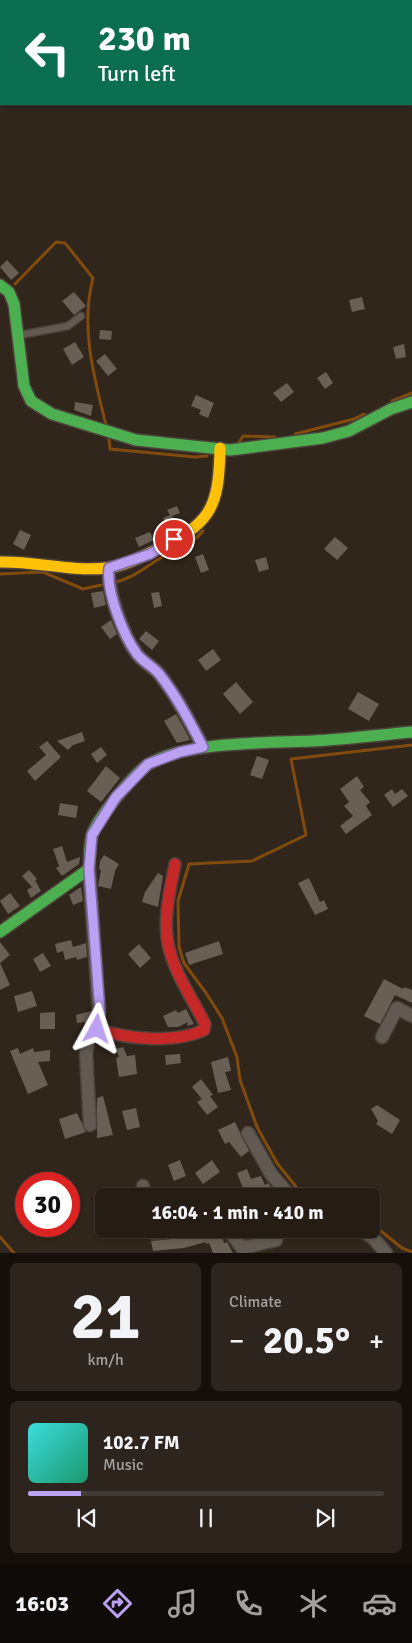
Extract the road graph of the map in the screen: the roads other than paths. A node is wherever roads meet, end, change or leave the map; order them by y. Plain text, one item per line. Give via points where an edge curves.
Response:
1 (0, 285) edge
2 (81, 316) dead end
3 (19, 335) junction
4 (412, 402) edge
5 (225, 449) junction
6 (0, 562) edge
7 (108, 573) junction
8 (412, 732) edge
9 (203, 747) junction
10 (175, 864) dead end
11 (89, 869) junction
12 (0, 932) edge
13 (412, 1016) edge
14 (97, 1029) junction
15 (382, 1037) dead end
16 (90, 1124) dead end
17 (248, 1133) dead end
18 (283, 1188) edge
19 (235, 1238) edge
20 (276, 1238) edge
21 (373, 1238) edge
22 (386, 1253) edge

1 - 3 street via 8,288 12,296
2 - 3 lane via 68,326
3 - 5 street via 25,388 30,400 40,408 136,440
4 - 5 street via 349,431 322,438
5 - 7 street via 217,490 205,519 150,554
6 - 7 street via 19,561
7 - 9 street via 114,605 137,655 158,672 183,708
8 - 9 street
9 - 11 street via 148,764 116,797 92,835
10 - 14 street via 166,934 170,954 205,1024 204,1030 192,1036 144,1038 119,1036
11 - 12 street
11 - 14 street via 100,1012
13 - 15 street via 396,1008
14 - 16 street via 90,1037 86,1053
17 - 18 street via 271,1174
19 - 20 street via 242,1248
21 - 22 street

